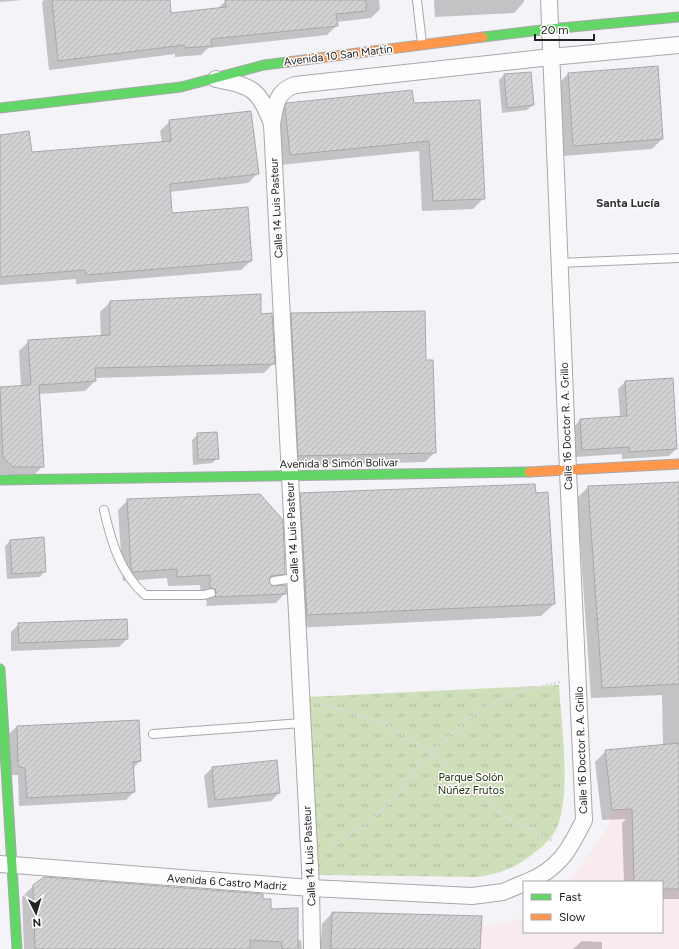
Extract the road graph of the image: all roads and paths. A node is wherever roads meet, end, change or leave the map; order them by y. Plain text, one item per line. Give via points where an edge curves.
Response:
1 (417, 0) edge
2 (549, 0) edge
3 (679, 17) edge
4 (550, 29) junction
5 (422, 44) junction
6 (679, 46) edge
7 (551, 57) junction
8 (213, 79) junction
9 (0, 108) edge
10 (272, 124) junction
11 (679, 258) edge
12 (559, 263) junction
13 (679, 464) edge
14 (568, 471) junction
15 (289, 476) junction
16 (0, 480) edge
17 (104, 510) dead end
18 (294, 578) junction
19 (274, 581) dead end
20 (211, 593) dead end
21 (0, 669) edge
22 (578, 678) junction
23 (301, 700) junction
24 (302, 723) junction
25 (154, 734) dead end
26 (431, 752) junction
27 (570, 848) junction
28 (324, 853) dead end
29 (6, 865) edge
30 (529, 881) edge
31 (523, 883) edge
32 (311, 888) junction
33 (17, 949) edge
34 (312, 949) edge

1 - 5 lane
2 - 4 street, Calle 16 Doctor R. A. Grillo
3 - 4 street, Avenida 10 San Martín
4 - 5 street, Avenida 10 San Martín
4 - 7 street, Calle 16 Doctor R. A. Grillo
5 - 8 street, Avenida 10 San Martín via 264,65
6 - 7 street
7 - 10 street via 295,85 281,92
7 - 12 street, Calle 16 Doctor R. A. Grillo
8 - 9 street, Avenida 10 San Martín via 181,87
8 - 10 street, Calle 14 Luis Pasteur via 248,86 266,108
10 - 15 street, Calle 14 Luis Pasteur
11 - 12 lane
12 - 14 street, Calle 16 Doctor R. A. Grillo
13 - 14 street, Avenida 8 Simón Bolívar
14 - 15 street, Avenida 8 Simón Bolívar
14 - 22 street, Calle 16 Doctor R. A. Grillo
15 - 16 street, Avenida 8 Simón Bolívar
15 - 18 street, Calle 14 Luis Pasteur
17 - 20 lane via 115,550 131,579 145,595
18 - 19 lane
18 - 23 street, Calle 14 Luis Pasteur
21 - 29 street
22 - 26 path via 522,691 480,709
22 - 27 street, Calle 16 Doctor R. A. Grillo via 584,820
23 - 24 street, Calle 14 Luis Pasteur
23 - 26 path via 327,704 385,724
24 - 25 lane
24 - 32 street, Calle 14 Luis Pasteur
26 - 27 path via 501,815
26 - 28 path via 393,800
27 - 30 street via 554,866
29 - 32 street, Avenida 6 Castro Madriz
29 - 33 street
31 - 32 street, Avenida 6 Castro Madriz via 503,892 472,896
32 - 34 street, Calle 14 Luis Pasteur

